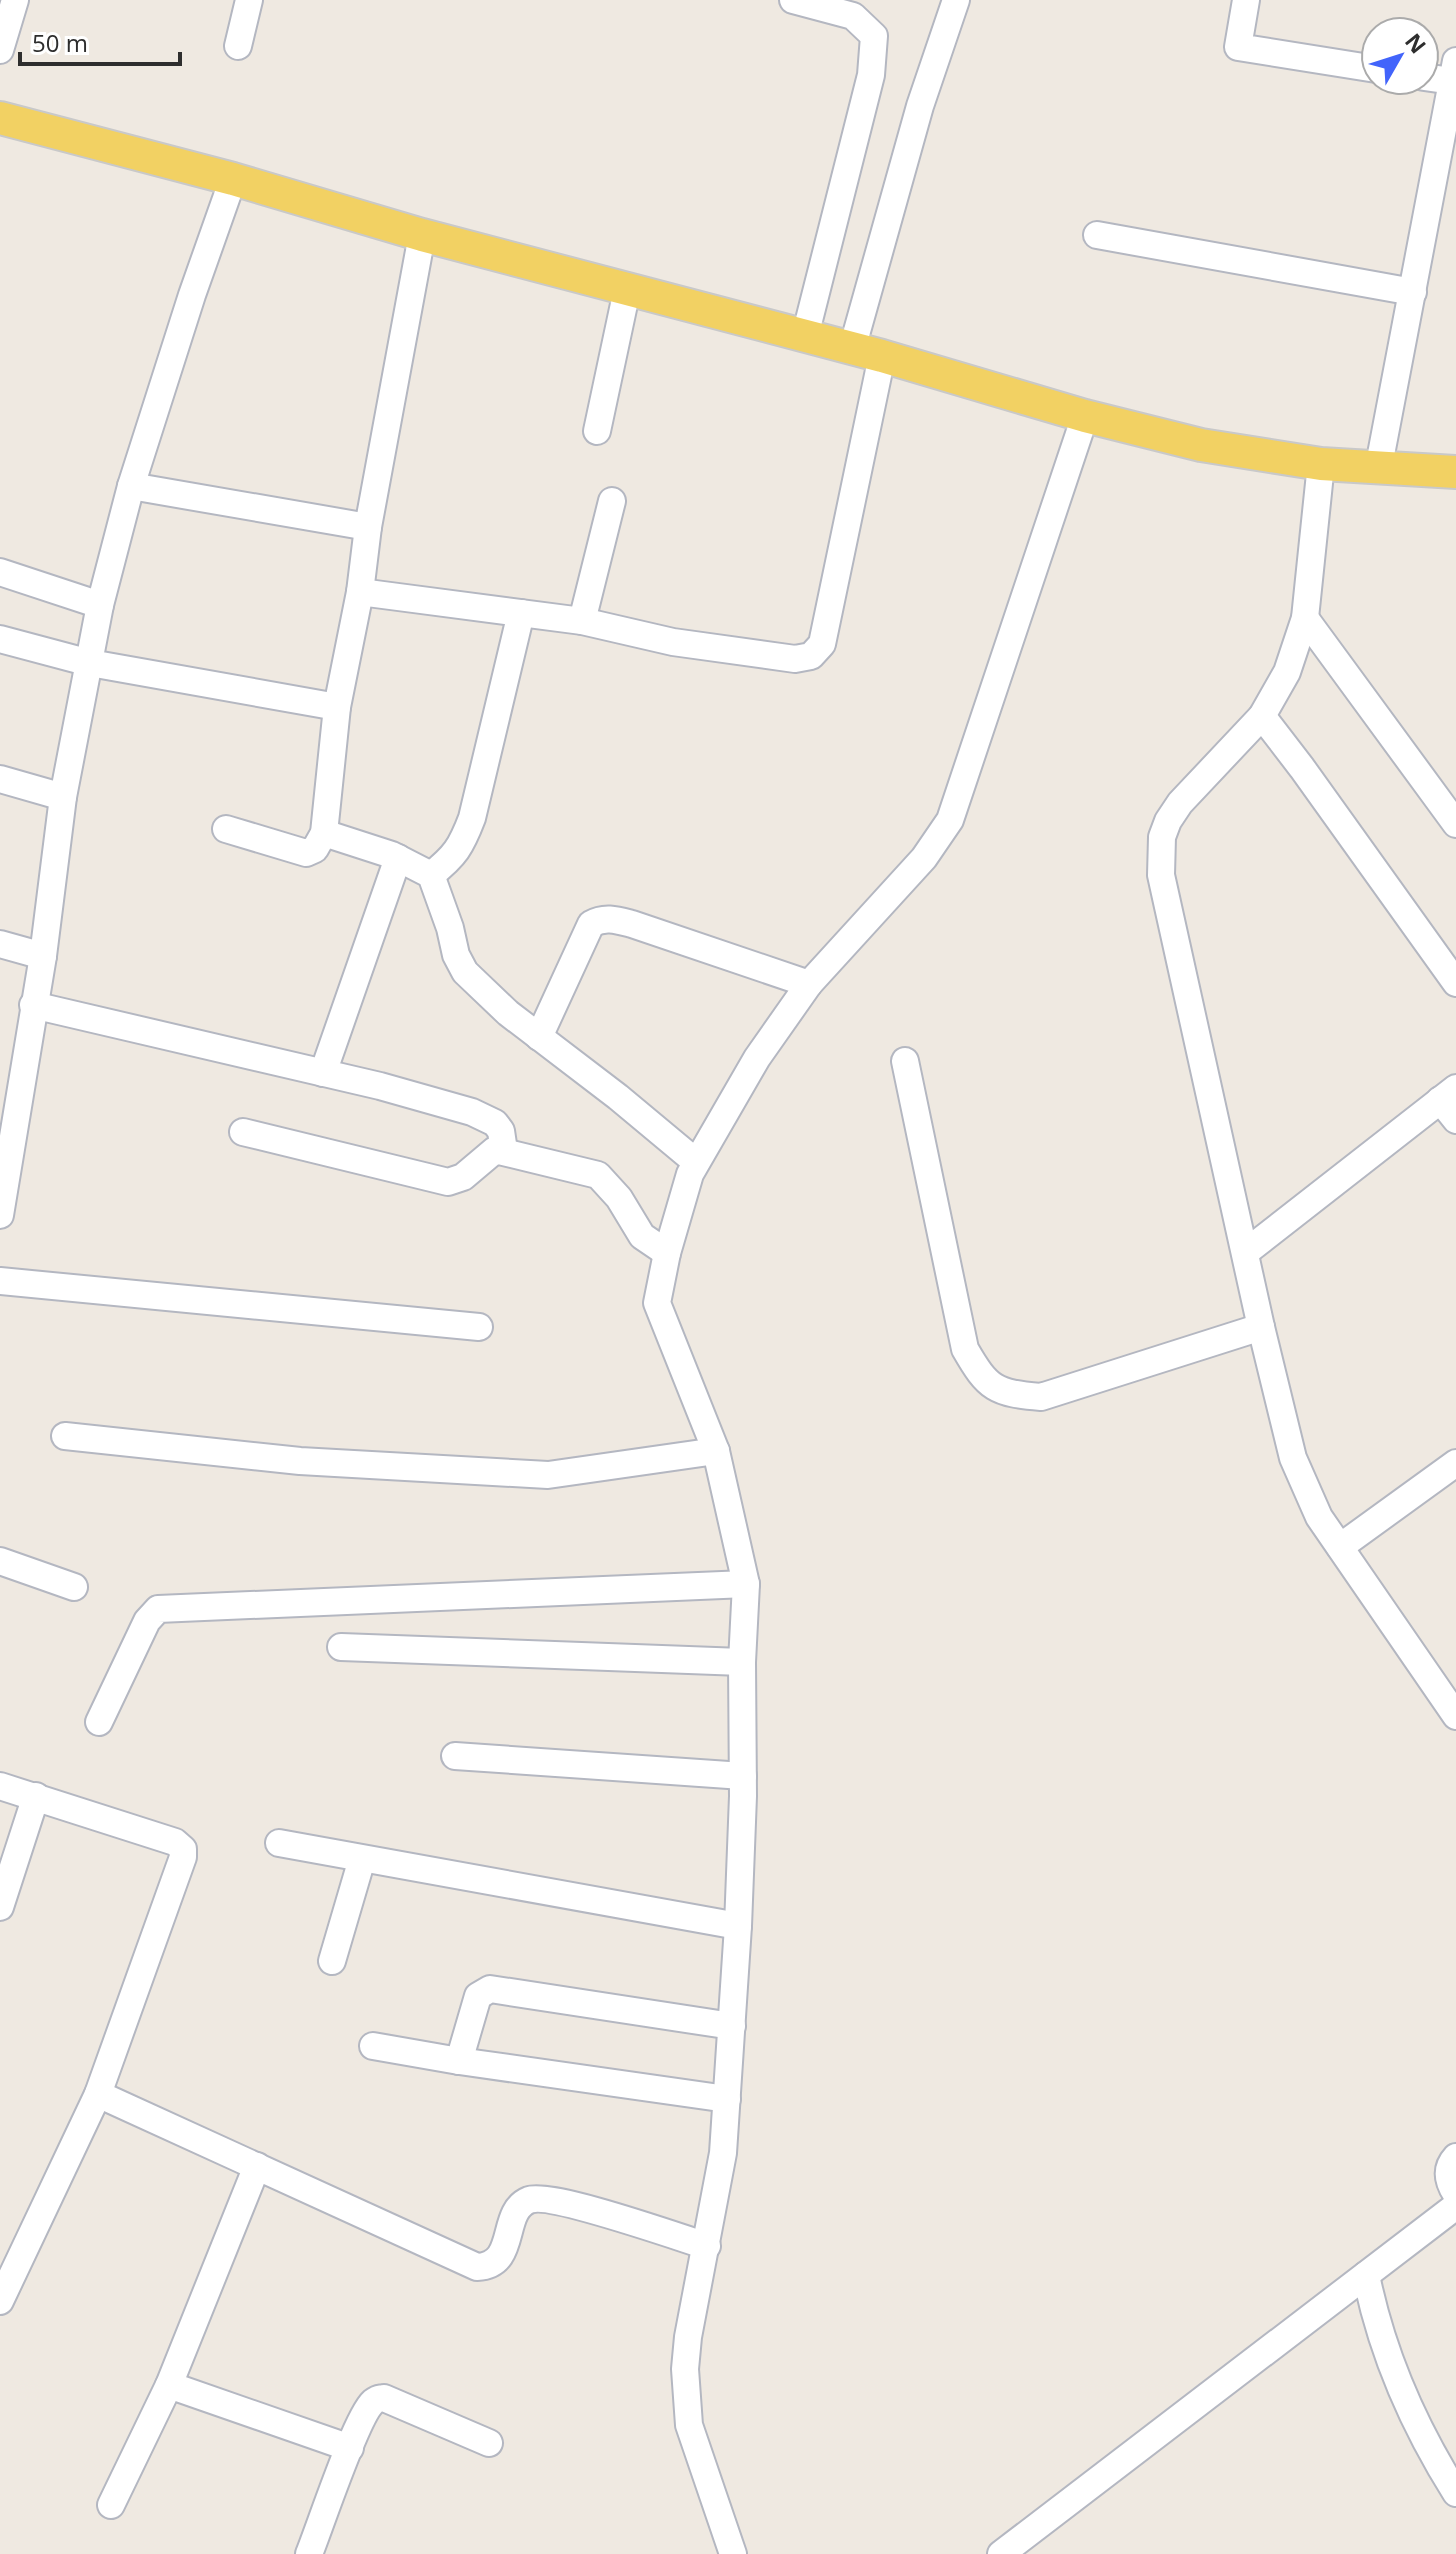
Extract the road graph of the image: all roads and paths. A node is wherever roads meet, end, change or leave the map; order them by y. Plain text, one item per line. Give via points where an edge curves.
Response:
1 (15, 0) edge
2 (249, 0) edge
3 (793, 0) edge
4 (956, 0) edge
5 (1246, 0) edge
6 (1, 43) edge
7 (238, 46) dead end
8 (1360, 66) edge
9 (1454, 71) edge
10 (0, 118) edge
11 (233, 179) junction
12 (422, 235) junction
13 (1097, 235) dead end
14 (627, 290) junction
15 (1413, 292) junction
16 (805, 336) junction
17 (867, 352) junction
18 (1085, 416) junction
19 (597, 431) dead end
20 (1321, 464) junction
21 (1379, 465) junction
22 (1456, 472) edge
23 (131, 486) junction
24 (612, 501) dead end
25 (368, 527) junction
26 (0, 572) edge
27 (360, 592) junction
28 (100, 605) junction
29 (521, 613) junction
30 (1305, 618) junction
31 (582, 621) junction
32 (0, 639) edge
33 (90, 663) junction
34 (337, 707) junction
35 (1262, 716) junction
36 (0, 779) edge
37 (63, 797) junction
38 (1456, 824) edge
39 (226, 829) dead end
40 (324, 833) junction
41 (398, 858) junction
42 (431, 875) junction
43 (0, 944) edge
44 (43, 956) junction
45 (1456, 983) edge
46 (809, 984) junction
47 (33, 1005) junction
48 (539, 1037) junction
49 (905, 1061) dead end
50 (323, 1073) junction
51 (1451, 1103) edge
52 (243, 1132) dead end
53 (504, 1151) junction
54 (696, 1162) junction
55 (2, 1183) edge
56 (0, 1215) edge
57 (1246, 1252) junction
58 (667, 1253) junction
59 (0, 1281) edge
60 (479, 1327) dead end
61 (1261, 1327) junction
62 (65, 1436) dead end
63 (716, 1451) junction
64 (1456, 1463) edge
65 (1340, 1547) junction
66 (0, 1561) edge
67 (746, 1584) junction
68 (74, 1587) dead end
69 (341, 1647) dead end
70 (742, 1662) junction
71 (1456, 1716) edge
72 (99, 1722) dead end
73 (455, 1756) dead end
74 (743, 1776) junction
75 (0, 1786) edge
76 (36, 1796) junction
77 (279, 1843) dead end
78 (362, 1859) junction
79 (0, 1907) edge
80 (738, 1926) junction
81 (332, 1961) dead end
82 (732, 2026) junction
83 (373, 2046) dead end
84 (459, 2061) junction
85 (98, 2094) junction
86 (727, 2099) junction
87 (1456, 2157) edge
88 (257, 2166) junction
89 (1456, 2194) edge
90 (1456, 2206) edge
91 (707, 2246) junction
92 (1366, 2275) junction
93 (0, 2301) edge
94 (169, 2385) junction
95 (489, 2443) dead end
96 (350, 2448) junction
97 (1456, 2493) edge
98 (111, 2505) dead end
99 (309, 2554) edge
100 (733, 2554) edge
101 (1001, 2554) edge

1 - 6 street
2 - 7 street
3 - 16 street via 853,16 874,36 875,47
4 - 17 street via 920,106
5 - 8 street via 1238,47
9 - 15 street
10 - 11 main road
11 - 12 main road
11 - 23 street
12 - 14 main road
12 - 25 street
13 - 15 street
14 - 16 main road
14 - 19 street
15 - 21 street
16 - 17 main road
17 - 18 main road
17 - 31 street via 822,644 815,654 795,659 719,649
18 - 20 main road via 1201,445
18 - 46 street via 950,820 924,858
20 - 21 main road
20 - 30 street
21 - 22 main road
23 - 25 street
23 - 28 street
24 - 31 street
25 - 27 street
26 - 28 street
27 - 29 street
27 - 34 street
28 - 33 street
29 - 31 street
29 - 42 street via 472,818 462,846
30 - 35 street via 1287,672
30 - 38 street
32 - 33 street
33 - 34 street
33 - 37 street
34 - 40 street
35 - 45 street
35 - 57 street via 1180,803 1162,837 1160,859
36 - 37 street
37 - 44 street
39 - 40 street via 306,853 315,849
40 - 41 street
41 - 42 street
41 - 50 street
42 - 48 street via 465,972
43 - 44 street
44 - 47 street
46 - 48 street via 632,924 600,919 591,924
46 - 54 street via 757,1058
47 - 50 street
47 - 55 street
48 - 54 street
49 - 61 street via 965,1349 980,1376 1006,1394 1041,1397
50 - 53 street via 472,1112 495,1123
51 - 57 street
52 - 53 street via 448,1182 463,1177 495,1150
53 - 58 street via 598,1175 619,1198 636,1230
54 - 58 street
55 - 56 street
57 - 61 street
58 - 63 street via 657,1303
59 - 60 street
61 - 65 street via 1293,1458 1319,1517
62 - 63 street via 300,1461 548,1475
63 - 67 street
64 - 65 street
65 - 71 street
66 - 68 street
67 - 70 street
67 - 72 street via 158,1609 147,1621
69 - 70 street
70 - 74 street
73 - 74 street
74 - 80 street
75 - 76 street
76 - 79 street
76 - 85 street via 183,1849
77 - 78 street
78 - 80 street
78 - 81 street
80 - 82 street
82 - 84 street via 490,1989 478,1996
82 - 86 street
83 - 84 street
84 - 86 street
85 - 88 street
85 - 93 street
86 - 91 street
87 - 89 street via 1447,2174
88 - 91 street via 477,2267 497,2261 515,2216 530,2200 602,2213
88 - 94 street
90 - 92 street
91 - 100 street via 688,2337 685,2396 689,2425
92 - 97 street via 1389,2363
92 - 101 street
94 - 96 street
94 - 98 street
95 - 96 street via 384,2398 367,2409
96 - 99 street

